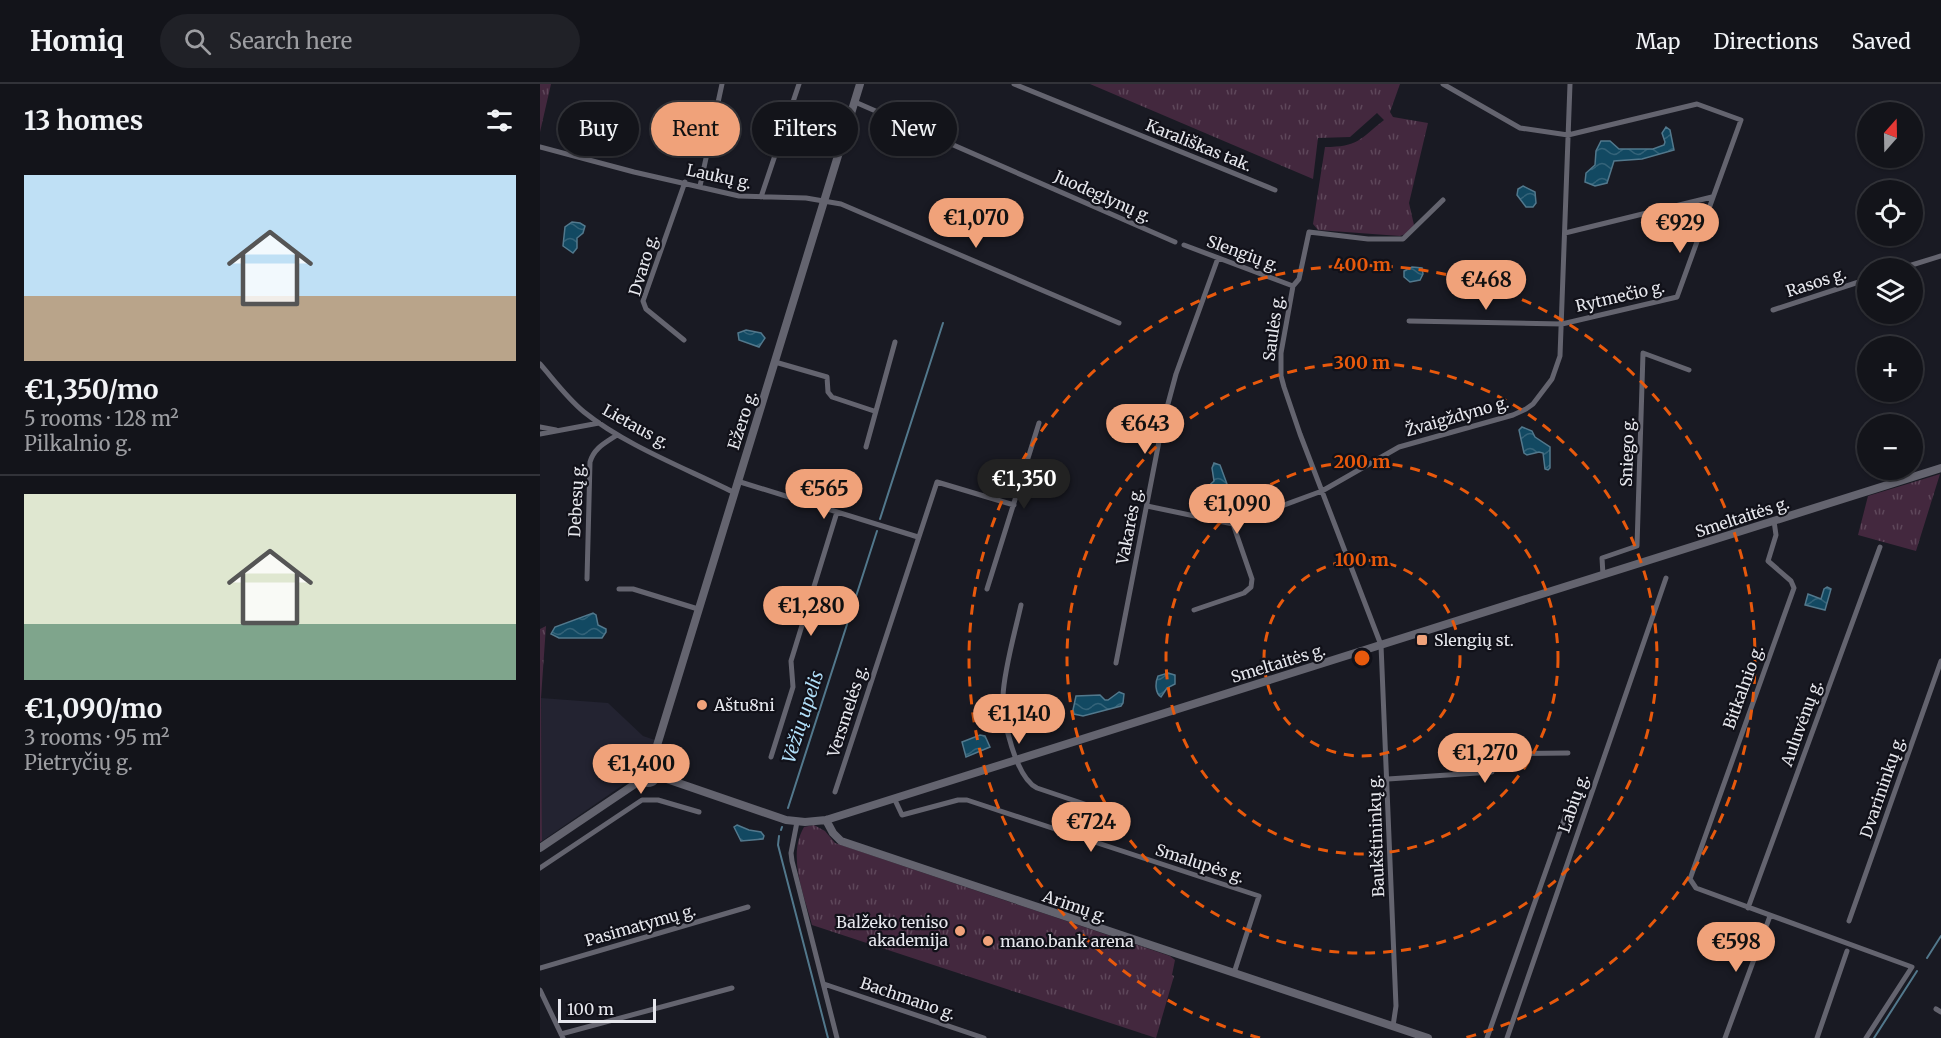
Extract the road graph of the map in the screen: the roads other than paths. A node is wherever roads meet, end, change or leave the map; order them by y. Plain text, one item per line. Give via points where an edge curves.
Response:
1 (722, 84) edge
2 (799, 84) edge
3 (860, 84) edge
4 (1014, 84) edge
5 (1443, 84) edge
6 (1570, 84) edge
7 (855, 102) edge
8 (858, 103) edge
9 (1568, 135) junction
10 (540, 147) edge
11 (838, 156) edge
12 (685, 182) junction
13 (700, 186) junction
14 (1275, 190) dead end
15 (761, 197) junction
16 (1712, 197) junction
17 (825, 200) junction
18 (1443, 200) dead end
19 (1565, 233) junction
20 (1175, 242) dead end
21 (1184, 245) dead end
22 (1941, 256) edge
23 (1218, 258) junction
24 (1923, 262) edge
25 (1857, 283) edge
26 (1293, 286) junction
27 (1773, 310) dead end
28 (1409, 321) dead end
29 (1119, 323) dead end
30 (1562, 324) junction
31 (684, 340) dead end
32 (895, 342) dead end
33 (775, 362) junction
34 (540, 364) edge
35 (1689, 370) dead end
36 (874, 411) junction
37 (599, 423) junction
38 (1038, 423) dead end
39 (540, 427) edge
40 (558, 430) junction
41 (540, 434) edge
42 (617, 435) junction
43 (866, 447) dead end
44 (1941, 468) edge
45 (737, 481) junction
46 (1322, 491) junction
47 (734, 492) junction
48 (1014, 505) junction
49 (1147, 506) junction
50 (837, 512) junction
51 (1774, 521) junction
52 (1233, 524) junction
53 (918, 537) junction
54 (1880, 547) dead end
55 (1603, 575) junction
56 (1666, 578) dead end
57 (587, 579) dead end
58 (619, 589) dead end
59 (987, 589) dead end
60 (1021, 605) dead end
61 (698, 609) junction
62 (1194, 610) dead end
63 (1381, 645) junction
64 (1941, 661) edge
65 (1116, 663) dead end
66 (1568, 753) dead end
67 (771, 757) dead end
68 (1016, 759) junction
69 (651, 765) junction
70 (657, 776) junction
71 (1388, 779) junction
72 (641, 780) junction
73 (835, 792) dead end
74 (894, 798) junction
75 (699, 812) dead end
76 (1566, 814) dead end
77 (1126, 818) dead end
78 (826, 820) junction
79 (797, 822) junction
80 (540, 848) edge
81 (540, 868) edge
82 (748, 908) dead end
83 (1748, 908) junction
84 (1770, 916) junction
85 (1849, 921) dead end
86 (1847, 951) dead end
87 (540, 968) edge
88 (1234, 973) junction
89 (824, 984) junction
90 (732, 988) dead end
91 (540, 990) edge
92 (1393, 1026) junction
93 (562, 1036) edge
94 (837, 1038) edge
95 (984, 1038) edge
96 (1428, 1038) edge
97 (1486, 1038) edge
98 (1507, 1038) edge
99 (1725, 1038) edge
100 (1817, 1038) edge
101 (1866, 1038) edge

1 - 13 street
2 - 15 street
3 - 7 main road, Ežero g.
4 - 14 street, Karališkas tak.
5 - 9 street via 1520,128
6 - 9 street, Žvaigždyno g.
8 - 20 street, Juodeglynų g.
9 - 16 street, Rytmečio g. via 1697,104 1741,120
9 - 19 street, Žvaigždyno g.
10 - 12 street, Laukų g.
11 - 17 main road, Ežero g.
12 - 13 street, Laukų g.
12 - 31 street, Dvaro g. via 643,301 646,309
13 - 15 street, Laukų g.
15 - 17 street, Laukų g.
16 - 19 street
16 - 30 street, Rytmečio g. via 1677,297
17 - 29 street, Laukų g.
17 - 33 main road, Ežero g.
18 - 26 street, Saulės g. via 1403,239 1309,232 1299,279
19 - 30 street, Žvaigždyno g.
21 - 23 street, Slengių g.
22 - 24 street
23 - 26 street, Slengių g.
23 - 49 street, Vakarės g. via 1176,374
25 - 27 street, Rasos g.
26 - 46 street, Saulės g. via 1281,376
28 - 30 street
30 - 46 street, Žvaigždyno g. via 1560,356 1552,380 1526,409 1399,447
32 - 36 street
33 - 36 street via 827,377 832,397
33 - 45 main road, Ežero g.
34 - 37 street, Lietaus g. via 582,411
35 - 55 street, Sniego g. via 1643,353 1637,546 1602,558
36 - 43 street
37 - 40 street
37 - 42 street, Lietaus g.
38 - 48 street
39 - 40 street
40 - 41 street
42 - 47 street, Lietaus g.
42 - 57 street, Debesų g. via 598,447 590,462
44 - 51 main road, Smeltaitės g.
45 - 47 main road, Ežero g.
45 - 50 street
46 - 52 street, Žvaigždyno g.
46 - 63 street, Saulės g.
47 - 61 main road, Ežero g.
48 - 53 street, Versmelės g. via 937,482
48 - 59 street
49 - 52 street
49 - 65 street, Vakarės g.
50 - 53 street
50 - 67 street via 791,661 793,687
51 - 55 main road, Smeltaitės g.
51 - 83 street, Bitkalnio g. via 1776,535 1768,561 1794,588 1690,879 1696,888
52 - 62 street via 1252,579 1251,587
53 - 73 street, Versmelės g.
54 - 83 street, Auluvėnų g.
55 - 63 main road, Smeltaitės g.
56 - 98 street, Labių g.
58 - 61 street via 633,589
60 - 68 street via 1003,696
61 - 69 main road, Ežero g.
63 - 68 main road, Smeltaitės g.
63 - 71 street, Baukštininkų g.
64 - 85 street, Dvarininkų g.
66 - 71 street via 1492,754 1492,772
68 - 74 main road, Smeltaitės g.
68 - 77 street via 1024,778 1035,787
69 - 70 main road
69 - 72 main road via 642,767
70 - 72 main road via 650,783
70 - 79 main road, Smeltaitės g.
71 - 92 street, Baukštininkų g. via 1396,1006
72 - 80 main road
74 - 78 main road, Smeltaitės g.
74 - 88 street, Smalupės g. via 902,815 967,800 1259,896
75 - 81 street via 658,800 642,800
76 - 97 street
78 - 79 main road, Smeltaitės g.
78 - 88 main road, Arimų g. via 841,841
79 - 89 street via 792,861
82 - 87 street, Pasimatymų g.
83 - 84 street
84 - 99 street
84 - 101 street via 1912,966
86 - 100 street
88 - 92 main road, Arimų g.
89 - 94 street
89 - 95 street, Bachmano g.
90 - 93 street
91 - 93 street
92 - 96 main road, Arimų g.

